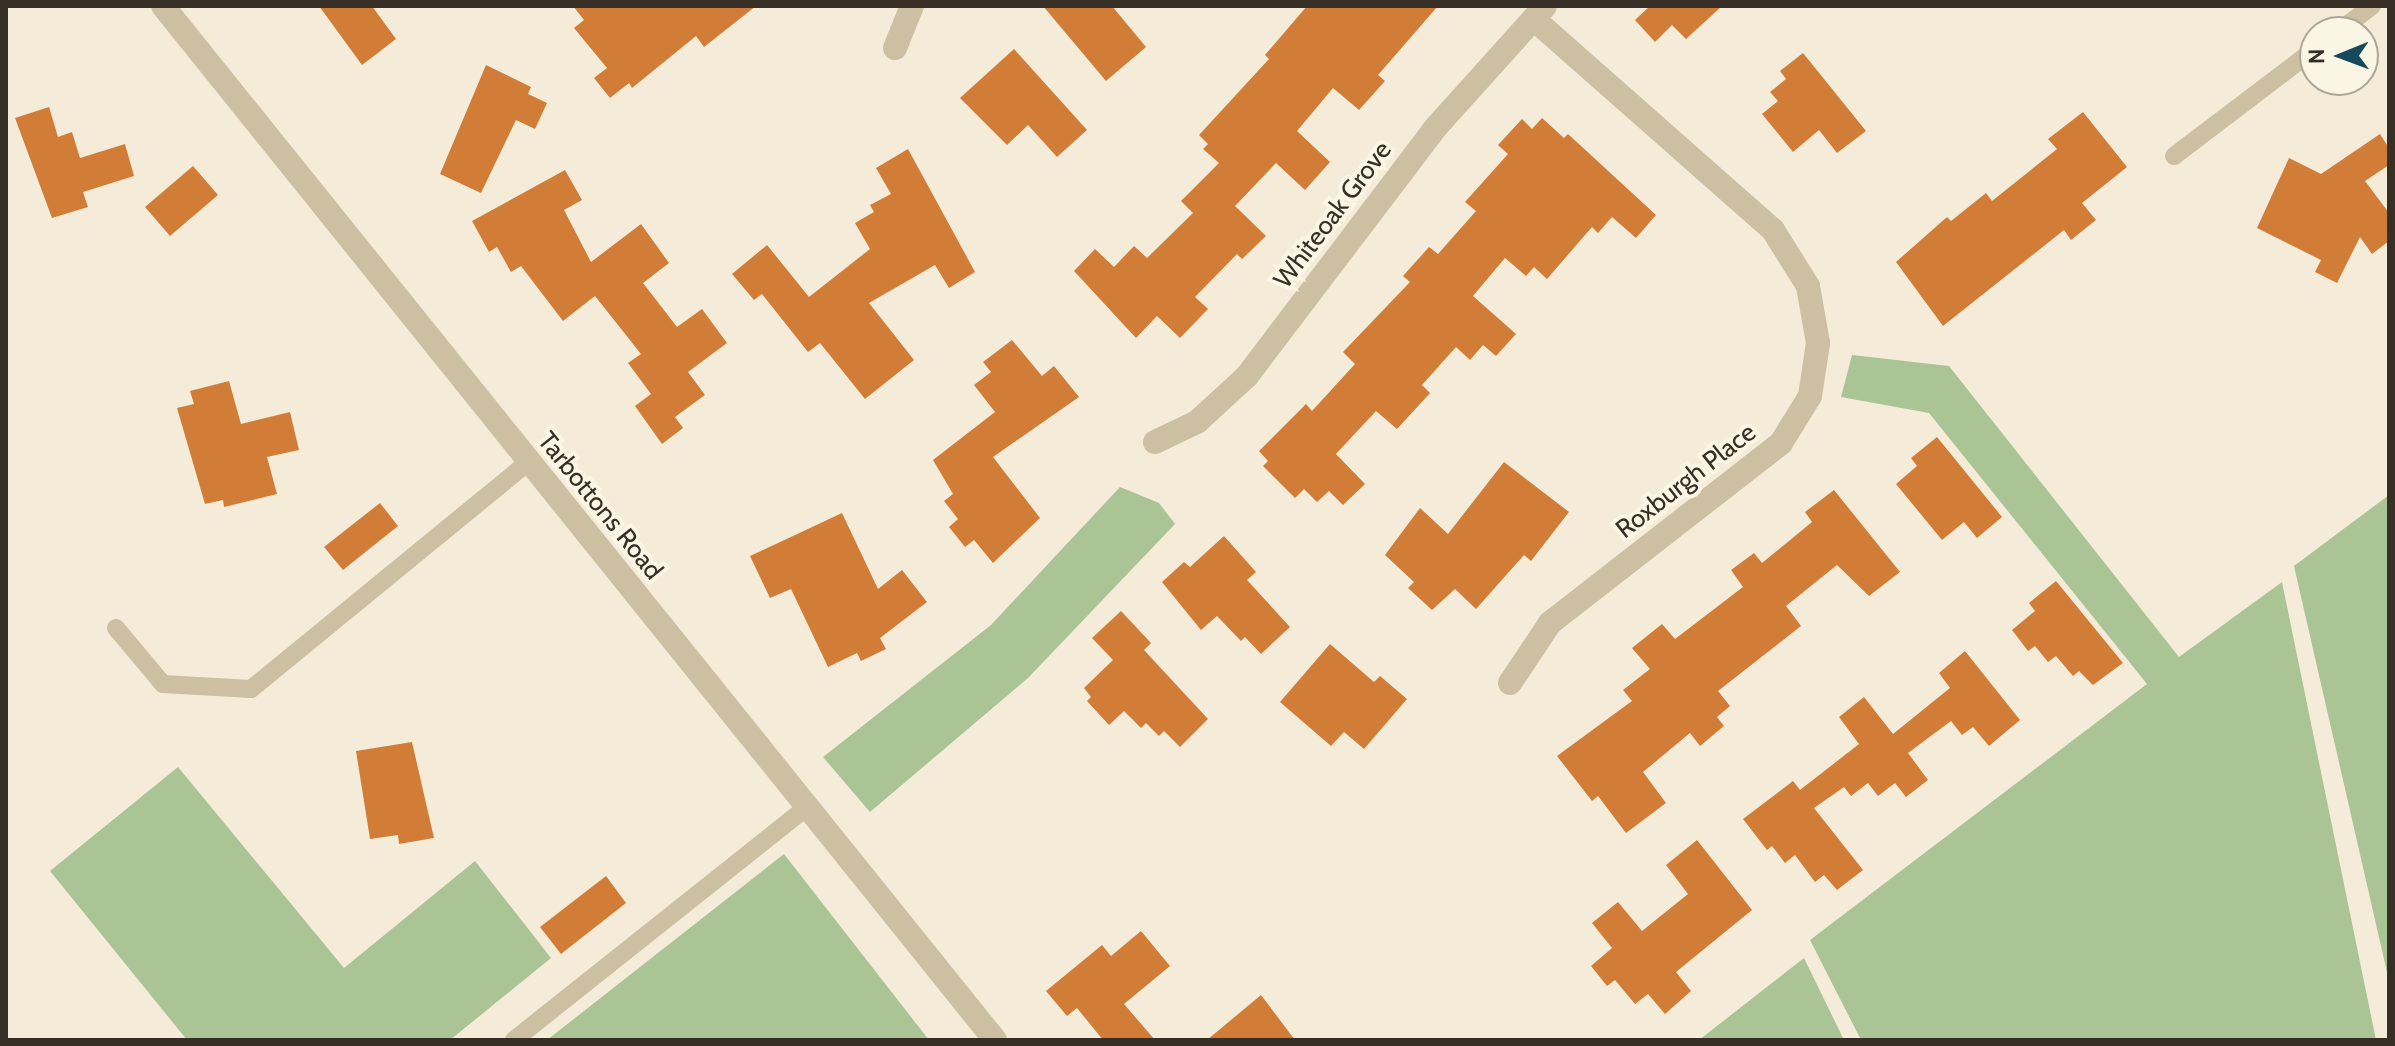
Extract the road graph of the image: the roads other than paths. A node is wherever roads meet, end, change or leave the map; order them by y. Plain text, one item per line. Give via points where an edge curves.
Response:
1 (163, 6) edge
2 (912, 6) edge
3 (1540, 12) edge
4 (895, 48) dead end
5 (2299, 61) edge
6 (2174, 156) dead end
7 (1155, 442) dead end
8 (528, 462) junction
9 (116, 628) dead end
10 (1510, 683) dead end
11 (807, 807) junction
12 (514, 1040) edge
13 (995, 1040) edge

1 - 8 street, Tarbottons Road
2 - 4 street
3 - 7 street, Whiteoak Grove via 1377,201 1247,376 1197,422
3 - 10 street, Roxburgh Place via 1773,230 1808,286 1818,343 1810,396 1781,443 1550,623
5 - 6 lane
8 - 9 lane via 251,689 163,684
8 - 11 street, Tarbottons Road
11 - 12 lane
11 - 13 street, Tarbottons Road

